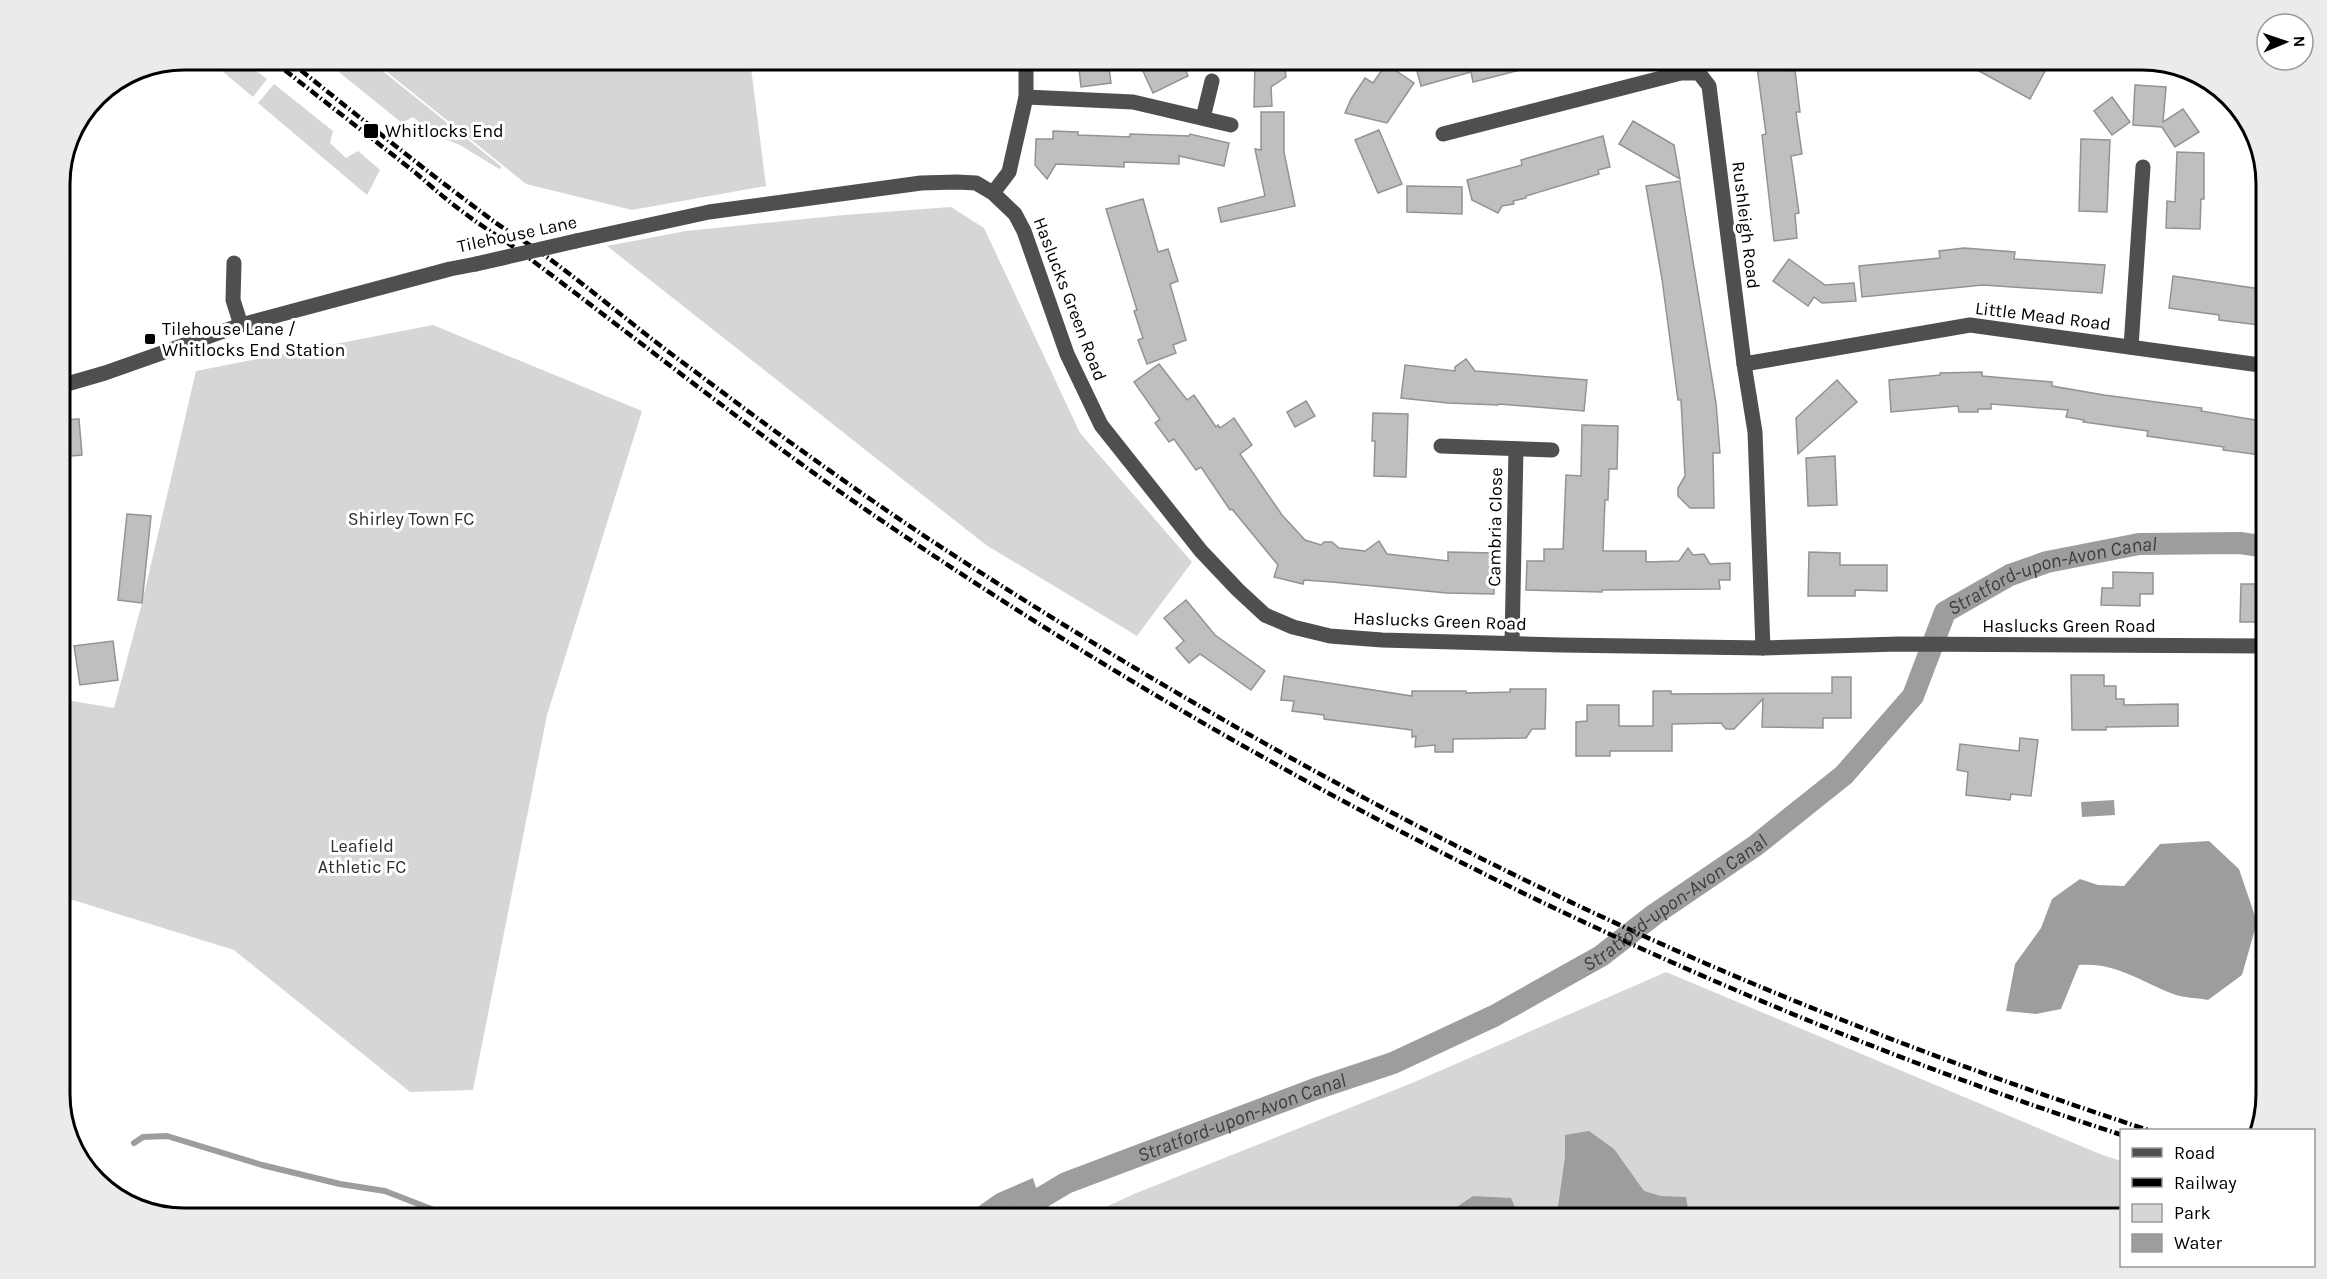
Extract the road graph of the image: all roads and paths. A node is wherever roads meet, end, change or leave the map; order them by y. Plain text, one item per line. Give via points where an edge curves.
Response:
1 (1026, 70) edge
2 (1212, 81) dead end
3 (1026, 97) junction
4 (1203, 118) junction
5 (1231, 125) dead end
6 (1443, 134) dead end
7 (2144, 167) dead end
8 (993, 193) junction
9 (234, 263) dead end
10 (241, 325) junction
11 (2131, 346) junction
12 (1744, 364) junction
13 (2256, 364) edge
14 (71, 383) edge
15 (1441, 446) dead end
16 (1516, 449) junction
17 (1552, 450) dead end
18 (1512, 642) junction
19 (2256, 646) edge
20 (1763, 648) junction

1 - 3 street
2 - 4 street
3 - 4 street via 1133,102
3 - 8 street via 1009,171
4 - 5 street
6 - 12 street, Rushleigh Road via 1681,73 1699,73 1708,86
7 - 11 street
8 - 10 street, Tilehouse Lane, bridge via 976,183 921,183 709,212 450,269
8 - 18 street, Haslucks Green Road via 1015,214 1024,231 1067,354 1101,425 1201,551 1265,615 1330,636
9 - 10 street via 233,300
10 - 14 street, Tilehouse Lane
11 - 12 street, Little Mead Road via 1970,325
11 - 13 street, Little Mead Road
12 - 20 street, Rushleigh Road via 1755,432
15 - 16 street
16 - 17 street
16 - 18 street, Cambria Close
18 - 20 street, Haslucks Green Road
19 - 20 street, Haslucks Green Road via 1899,644

